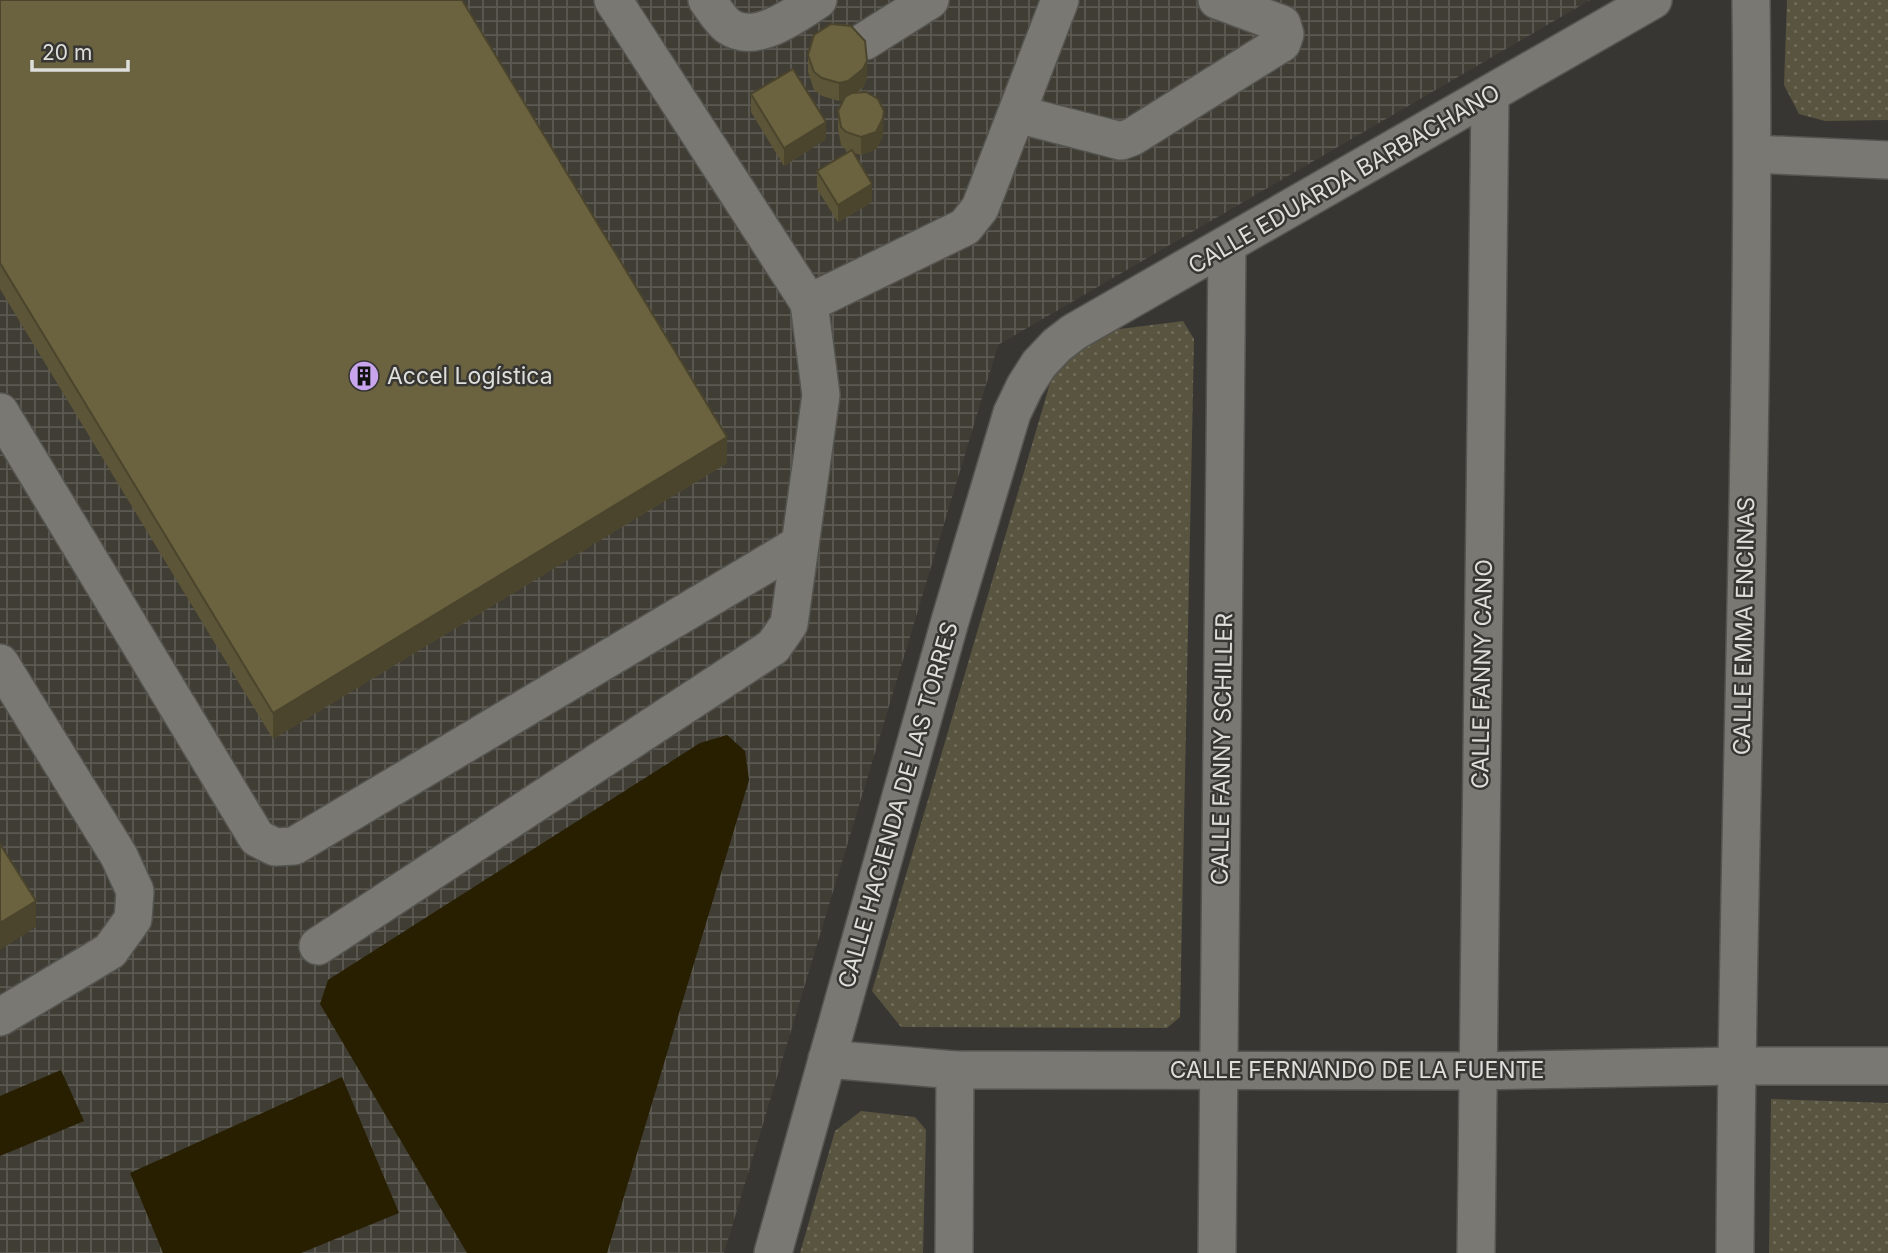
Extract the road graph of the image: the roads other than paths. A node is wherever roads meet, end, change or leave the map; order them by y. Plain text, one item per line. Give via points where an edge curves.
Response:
1 (613, 0) edge
2 (707, 0) edge
3 (818, 0) edge
4 (930, 0) edge
5 (1060, 0) edge
6 (1217, 0) edge
7 (1653, 0) edge
8 (1751, 0) edge
9 (865, 41) edge
10 (1490, 96) junction
11 (1017, 114) junction
12 (1753, 154) junction
13 (1888, 160) edge
14 (1227, 246) junction
15 (809, 303) junction
16 (1039, 364) joint
17 (0, 412) edge
18 (800, 544) junction
19 (0, 663) edge
20 (318, 946) dead end
21 (0, 1017) edge
22 (827, 1059) junction
23 (1736, 1066) junction
24 (1888, 1066) edge
25 (955, 1070) junction
26 (1218, 1070) junction
27 (1477, 1071) junction
28 (773, 1253) edge
29 (954, 1253) edge
30 (1217, 1253) edge
31 (1476, 1253) edge
32 (1735, 1253) edge

1 - 15 street
2 - 3 street via 728,26 741,32 761,31
4 - 9 street
5 - 11 street
6 - 11 street via 1282,24 1286,34 1282,43 1121,141
7 - 10 street, CALLE EDUARDA BARBACHANO
8 - 12 street, CALLE EMMA ENCINAS
10 - 14 street, CALLE EDUARDA BARBACHANO
10 - 27 street, CALLE FANNY CANO
11 - 15 street via 980,208 965,227
12 - 13 street
12 - 23 street, CALLE EMMA ENCINAS
14 - 16 street, CALLE EDUARDA BARBACHANO via 1074,332
14 - 26 street, CALLE FANNY SCHILLER
15 - 18 street via 821,395
16 - 22 street, CALLE HACIENDA DE LAS TORRES via 1012,413
17 - 18 street via 257,838 275,847 294,846
18 - 20 street via 789,624 774,647
19 - 21 street via 119,856 135,891 133,919 110,951
22 - 25 street, CALLE FERNANDO DE LA FUENTE
22 - 28 street, CALLE HACIENDA DE LAS TORRES
23 - 24 street, CALLE FERNANDO DE LA FUENTE
23 - 27 street, CALLE FERNANDO DE LA FUENTE
23 - 32 street, CALLE EMMA ENCINAS
25 - 26 street, CALLE FERNANDO DE LA FUENTE
25 - 29 street
26 - 27 street, CALLE FERNANDO DE LA FUENTE
26 - 30 street, CALLE FANNY SCHILLER
27 - 31 street, CALLE FANNY CANO

